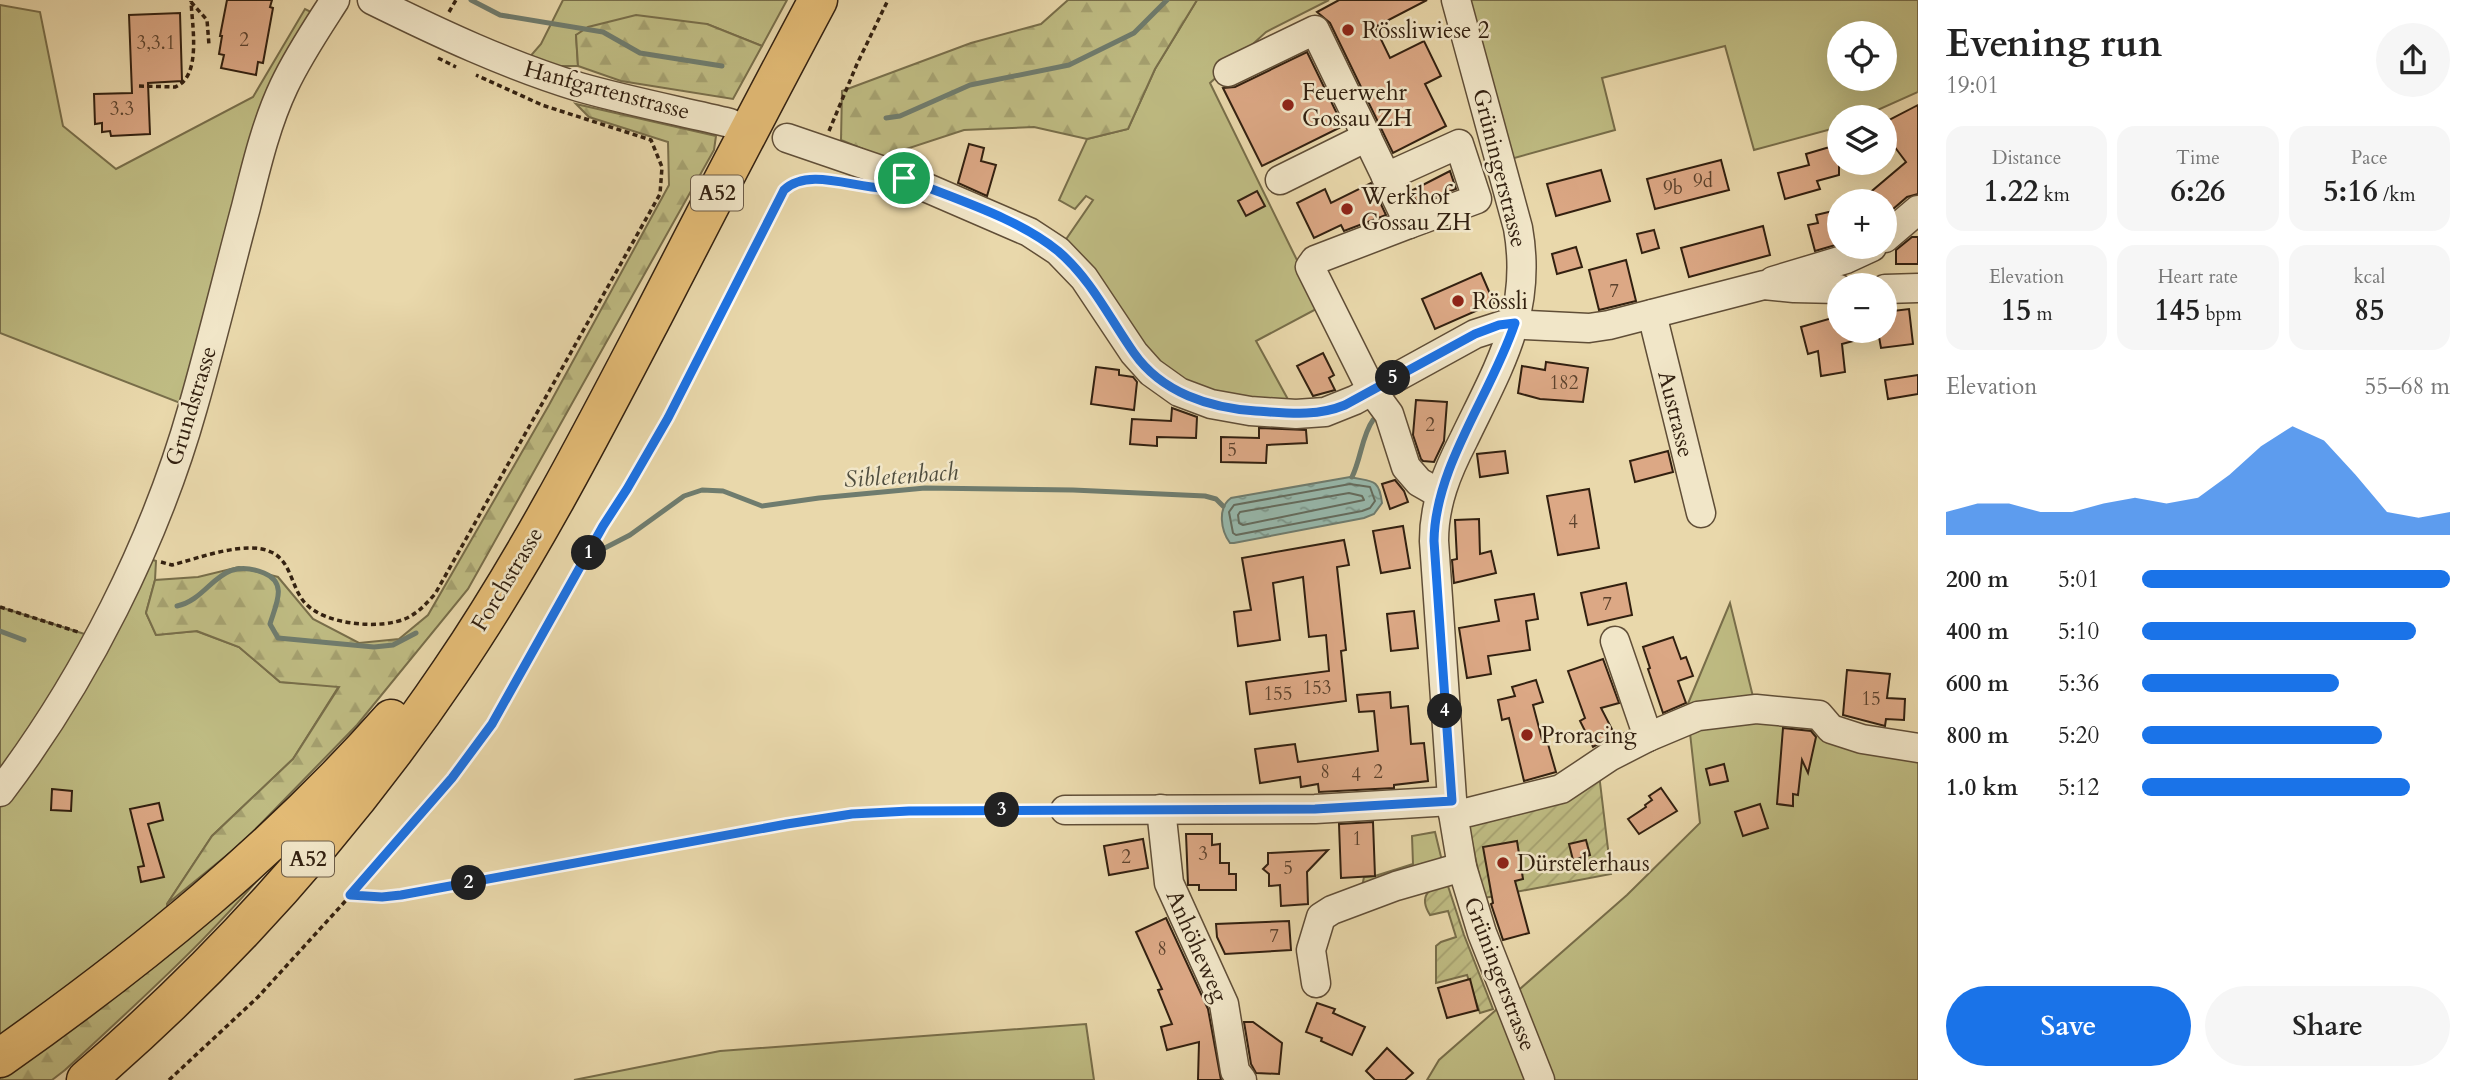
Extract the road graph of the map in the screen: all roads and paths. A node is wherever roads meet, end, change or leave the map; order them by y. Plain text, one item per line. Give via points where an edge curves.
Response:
1 (335, 0) edge
2 (372, 0) edge
3 (818, 0) edge
4 (841, 0) edge
5 (888, 0) edge
6 (1456, 0) edge
7 (190, 1) edge
8 (433, 30) junction
9 (209, 45) dead end
10 (462, 69) dead end
11 (1228, 72) dead end
12 (474, 74) dead end
13 (139, 86) dead end
14 (730, 123) dead end
15 (787, 138) dead end
16 (1367, 138) junction
17 (822, 149) junction
18 (1386, 177) junction
19 (1280, 180) dead end
20 (856, 185) dead end
21 (1918, 210) edge
22 (1409, 224) junction
23 (1897, 228) edge
24 (1846, 259) edge
25 (1764, 285) junction
26 (1918, 288) edge
27 (1827, 289) edge
28 (1897, 289) edge
29 (1652, 314) junction
30 (1515, 323) junction
31 (1372, 390) junction
32 (1440, 494) junction
33 (1700, 513) dead end
34 (156, 561) dead end
35 (493, 605) junction
36 (0, 607) edge
37 (97, 639) junction
38 (1615, 641) dead end
39 (1648, 737) junction
40 (1918, 748) edge
41 (0, 792) edge
42 (1452, 807) junction
43 (1161, 809) junction
44 (1065, 810) joint
45 (1462, 867) junction
46 (350, 895) junction
47 (1315, 983) dead end
48 (0, 1058) edge
49 (86, 1080) edge
50 (117, 1080) edge
51 (169, 1080) edge
52 (1242, 1080) edge
53 (1540, 1080) edge

1 - 37 street, Grundstrasse via 274,110 179,451 139,555
2 - 8 street, Hanfgartenstrasse
3 - 35 highway, Forchstrasse / A52 via 572,470
4 - 50 highway, Forchstrasse / A52 via 592,474 470,678 389,790 315,881 225,978
5 - 17 path
6 - 30 street, Grüningerstrasse via 1520,240 1523,281
7 - 9 path via 207,20
7 - 13 path via 193,58 189,76 175,87
8 - 10 path via 434,53
8 - 14 street, Hanfgartenstrasse via 580,87
11 - 16 street via 1315,30
12 - 34 path via 542,105 651,140 662,167 662,181 660,194 435,594 405,619 345,623 324,617 307,605 284,562 262,549 239,549 172,565
15 - 17 street
16 - 18 street
16 - 19 street
17 - 31 street via 1013,223 1044,241 1084,278 1142,363 1187,396 1250,411 1305,414 1336,409
18 - 22 street
18 - 22 street via 1455,133 1477,199
20 - 46 path via 801,180 780,195 662,428 492,724 458,771
21 - 23 street
22 - 31 street via 1310,265
24 - 25 street
25 - 27 street
25 - 29 street
26 - 28 street
29 - 30 street via 1589,328
29 - 33 street, Austrasse
30 - 31 street via 1475,334
30 - 32 street, Grüningerstrasse
31 - 32 street via 1389,414 1410,472
32 - 42 street, Grüningerstrasse via 1434,541
35 - 48 highway via 372,741 254,858 141,954
35 - 49 highway, Forchstrasse / A52 via 397,747 318,848 211,964
36 - 37 path
37 - 41 street, Grundstrasse via 44,730
38 - 39 street
39 - 40 street via 1698,716 1756,709 1819,715 1831,729 1861,740
39 - 42 street via 1548,794 1469,812
42 - 43 street
42 - 45 street, Grüningerstrasse
43 - 44 street
43 - 52 street, Anhöheweg via 1169,883 1224,1004 1235,1071
44 - 46 path via 852,814 401,895
45 - 47 street, Grüningerstrasse via 1396,886 1321,917 1311,950
45 - 53 street, Grüningerstrasse via 1482,933
46 - 51 path via 258,997

